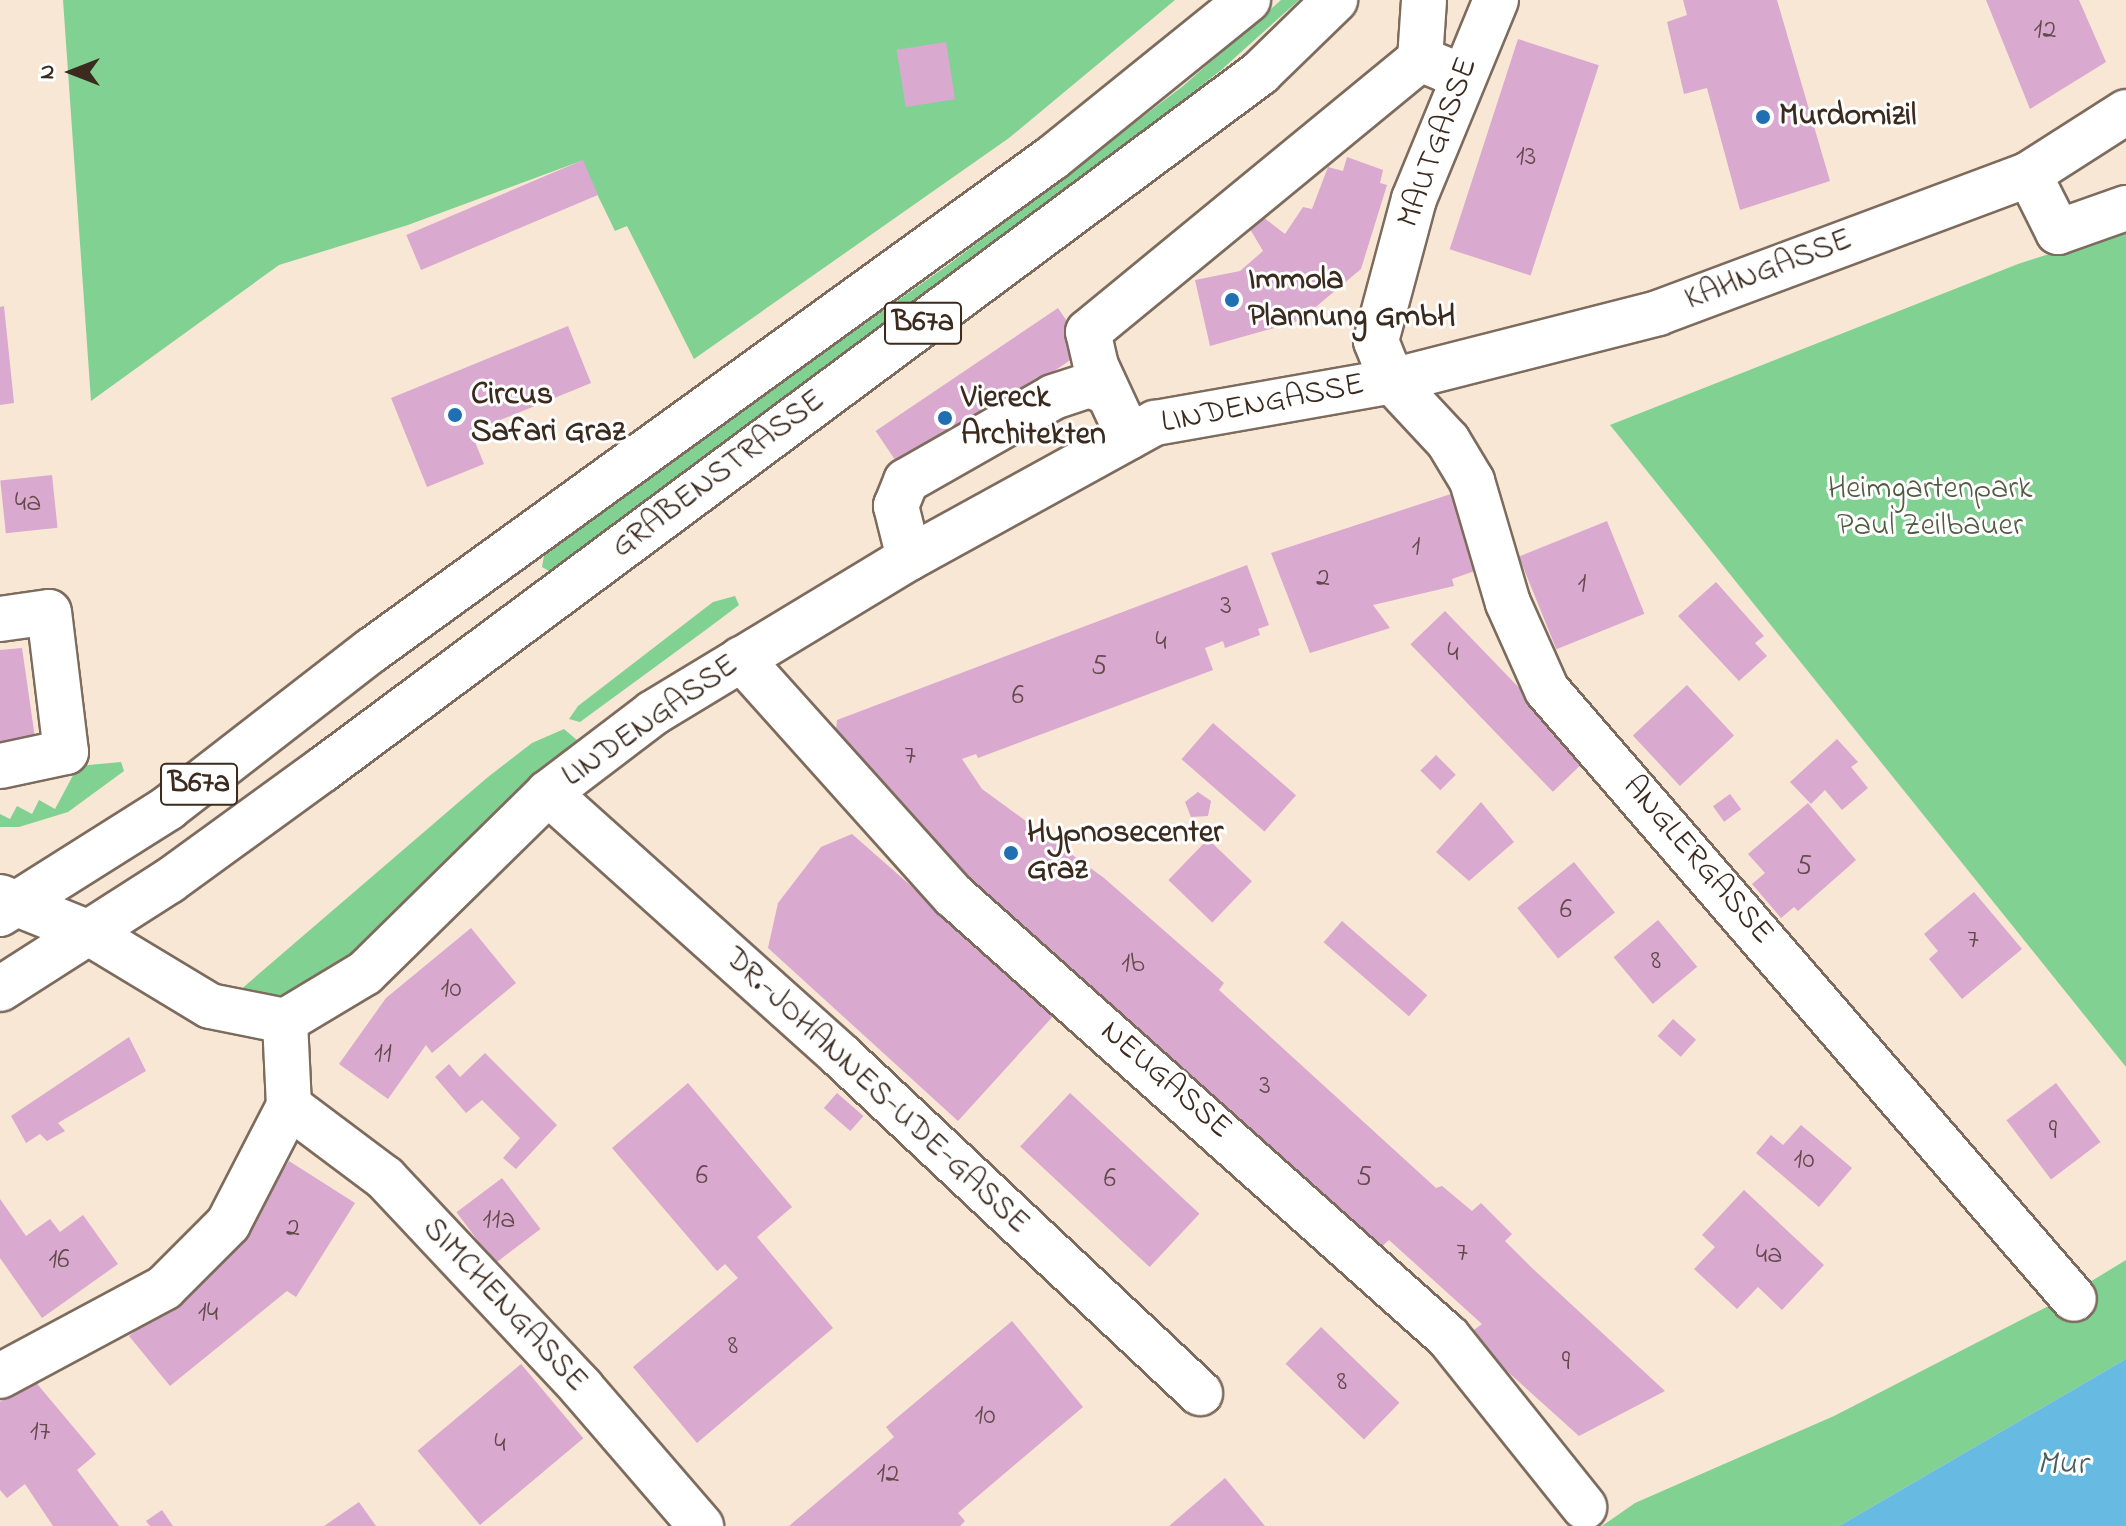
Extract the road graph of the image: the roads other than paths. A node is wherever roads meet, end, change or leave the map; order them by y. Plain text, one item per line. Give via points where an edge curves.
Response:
1 (1248, 0) edge
2 (1335, 0) edge
3 (1424, 0) edge
4 (1496, 0) edge
5 (1420, 59) junction
6 (1461, 76) junction
7 (2126, 112) edge
8 (2029, 174) junction
9 (2126, 208) edge
10 (1392, 381) junction
11 (1106, 392) junction
12 (1129, 437) junction
13 (909, 558) junction
14 (0, 619) edge
15 (741, 659) junction
16 (0, 766) edge
17 (548, 793) junction
18 (6, 905) edge
19 (89, 933) junction
20 (0, 989) edge
21 (285, 1021) junction
22 (289, 1106) junction
23 (2074, 1299) dead end
24 (0, 1376) edge
25 (1200, 1393) dead end
26 (1584, 1507) dead end
27 (701, 1526) edge

1 - 18 street, GRABENSTRASSE / B67a via 1052,158 372,650 168,808
2 - 19 street, GRABENSTRASSE / B67a via 1260,73 322,770
3 - 5 street
4 - 6 street, MAUTGASSE
5 - 6 street
5 - 11 street via 1088,332
6 - 10 street, MAUTGASSE via 1414,199 1376,341
7 - 8 street, KAHNGASSE
8 - 9 street via 2058,232
8 - 10 street, KAHNGASSE via 1658,313
10 - 12 street, LINDENGASSE via 1155,423
10 - 23 street, ANGLERGASSE via 1448,441 1472,481 1508,603 1547,690
11 - 12 street
11 - 13 street via 1090,385 1053,397 906,481 896,506
12 - 13 street, LINDENGASSE
13 - 15 street, LINDENGASSE
14 - 16 street via 49,612 66,752
15 - 17 street, LINDENGASSE via 653,713
15 - 26 street, NEUGASSE via 954,896 1448,1337
17 - 21 street, LINDENGASSE via 365,973
17 - 25 street, DR.-JOHANNES-UDE-GASSE via 840,1055
18 - 19 street
19 - 20 street, B67a
19 - 21 street via 210,1006
21 - 22 street
22 - 24 street via 228,1224 204,1253 164,1288
22 - 27 street, SIMCHENGASSE via 385,1178 581,1387

